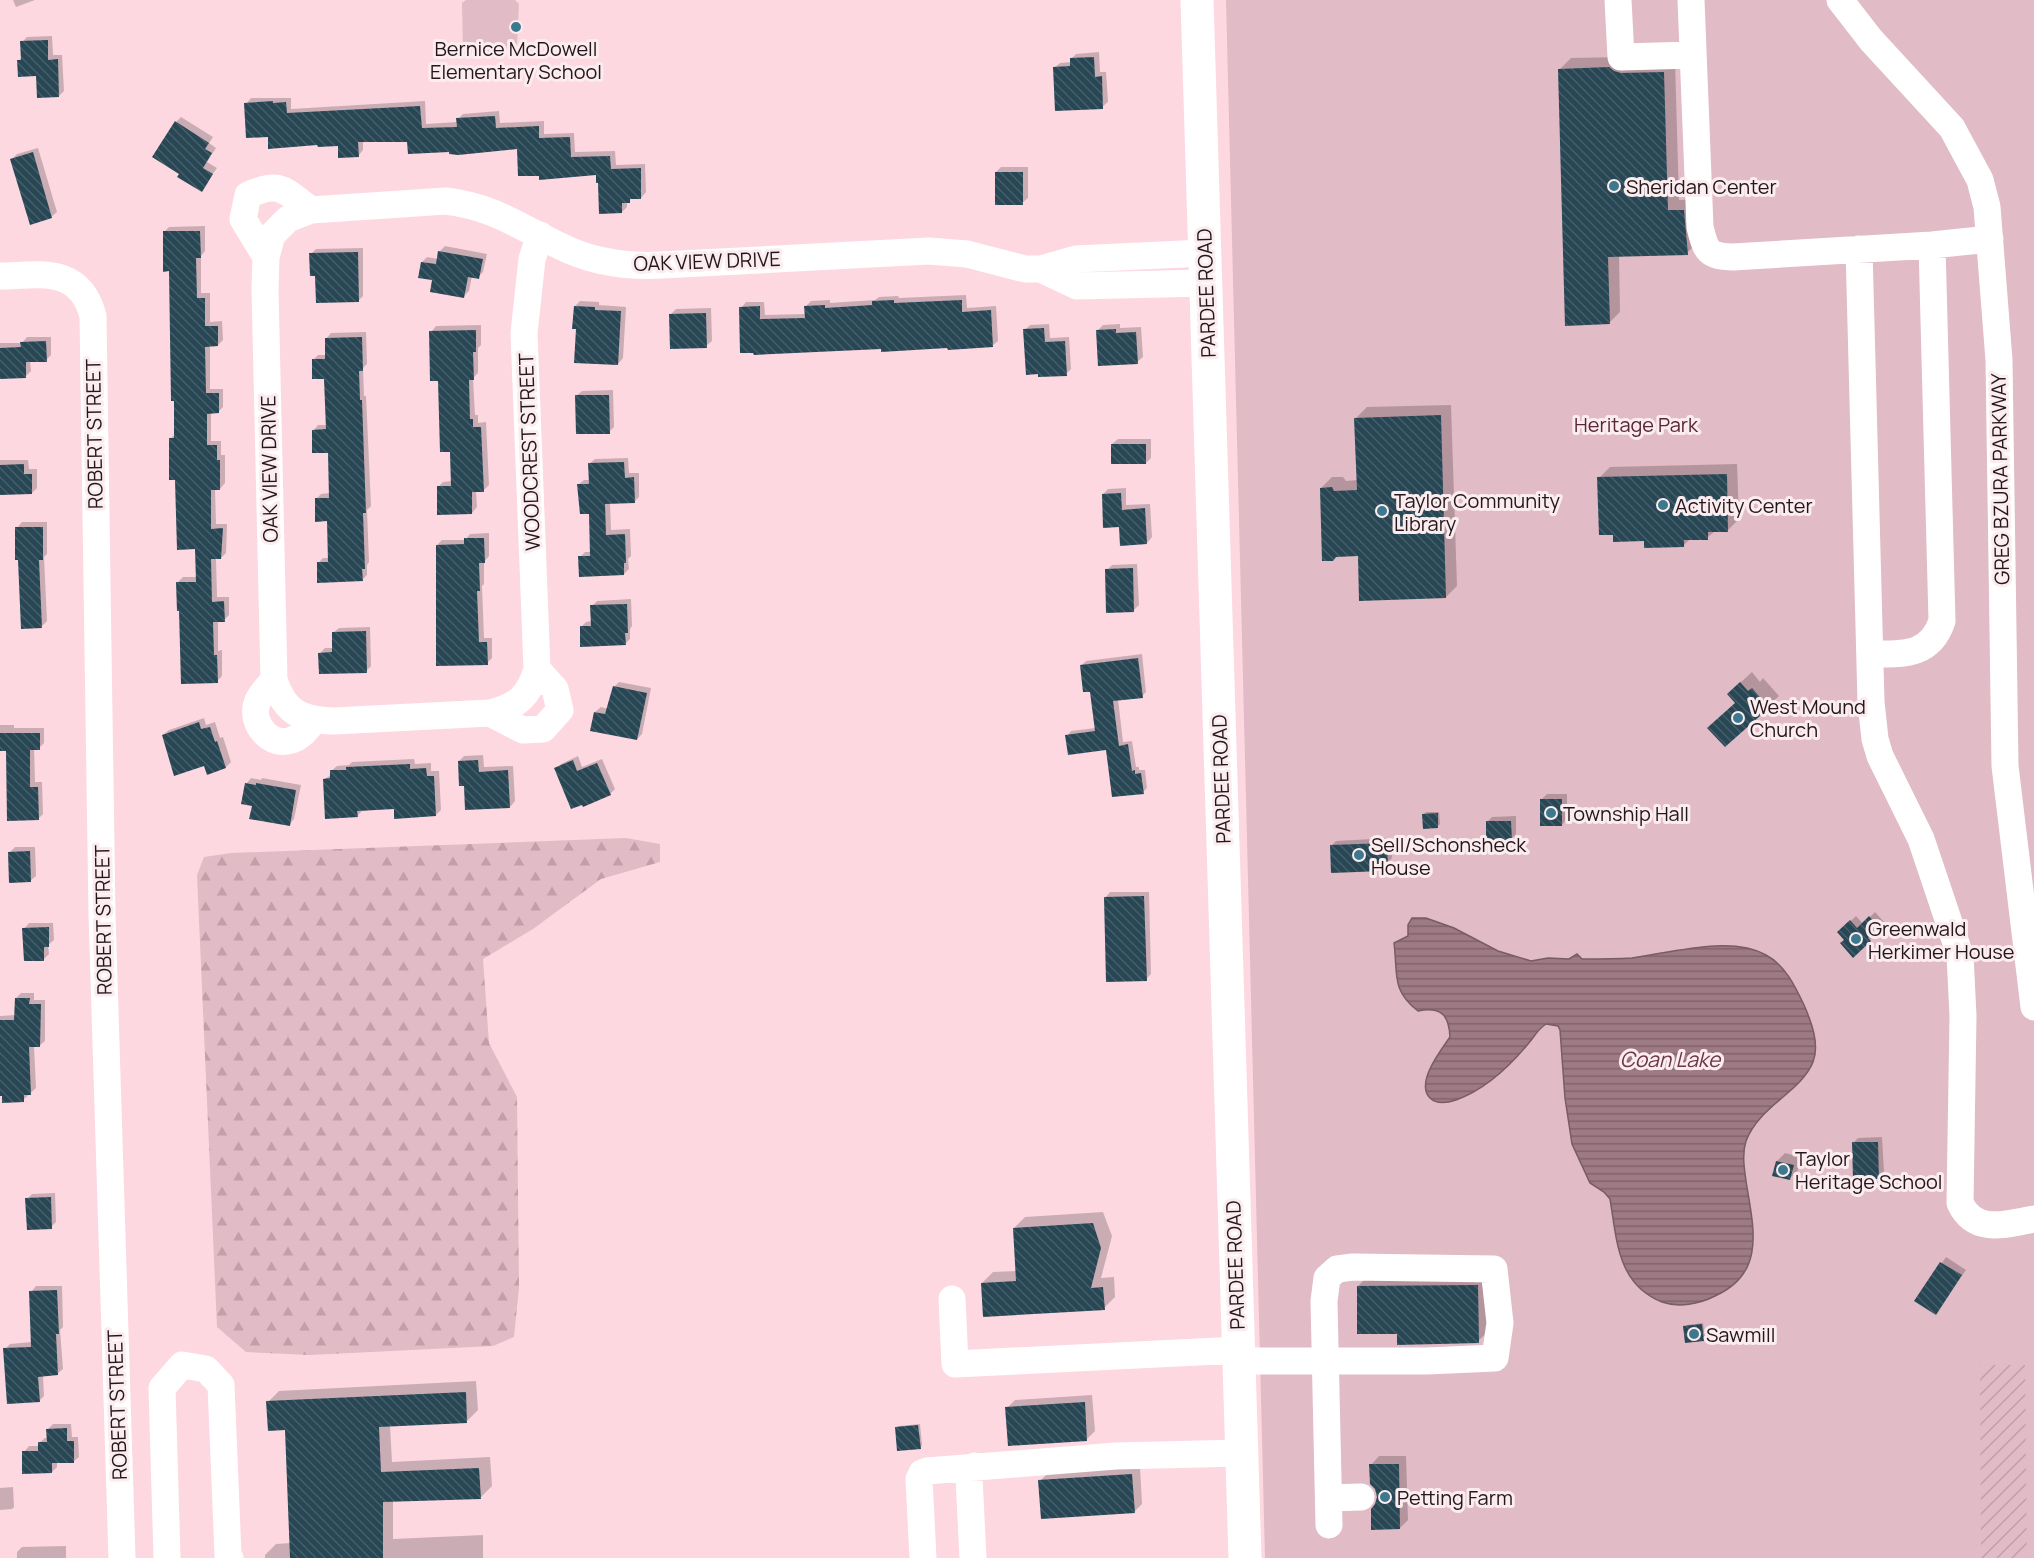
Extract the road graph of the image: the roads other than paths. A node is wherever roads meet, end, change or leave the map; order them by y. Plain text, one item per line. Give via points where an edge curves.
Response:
1 (1197, 0) edge
2 (1618, 0) edge
3 (1691, 0) edge
4 (1840, 0) edge
5 (1693, 55) junction
6 (311, 210) junction
7 (540, 236) junction
8 (1990, 239) junction
9 (1932, 245) junction
10 (1859, 249) junction
11 (266, 257) junction
12 (1205, 268) junction
13 (0, 276) edge
14 (1870, 654) junction
15 (537, 669) junction
16 (274, 680) junction
17 (289, 708) joint
18 (490, 713) junction
19 (313, 721) junction
20 (2034, 1007) edge
21 (2034, 1219) edge
22 (952, 1299) dead end
23 (1238, 1356) junction
24 (1324, 1360) junction
25 (1242, 1453) junction
26 (975, 1466) junction
27 (1361, 1497) dead end
28 (1329, 1498) junction
29 (1329, 1525) dead end
30 (122, 1558) edge
31 (167, 1558) edge
32 (230, 1558) edge
33 (923, 1558) edge
34 (973, 1558) edge
35 (1245, 1558) edge

1 - 12 main road, PARDEE ROAD
2 - 5 street via 1621,57
3 - 5 street
4 - 8 street, GREG BZURA PARKWAY via 1961,141 1980,180
5 - 10 street via 1700,227 1710,253 1733,257
6 - 7 street, OAK VIEW DRIVE via 446,201 496,212
6 - 11 street, OAK VIEW DRIVE via 288,219 272,236
6 - 11 street via 280,188 264,188 248,195 243,219
7 - 12 street, OAK VIEW DRIVE via 582,255 630,265 929,251 967,254 1025,269 1041,269 1076,259
7 - 15 street, WOODCREST STREET via 532,259 524,333
8 - 9 street
8 - 20 street, GREG BZURA PARKWAY via 1999,360 2005,766
9 - 10 street
9 - 14 street via 1942,621 1939,632 1920,649 1907,654
10 - 14 street
11 - 16 street, OAK VIEW DRIVE
12 - 23 main road, PARDEE ROAD
13 - 30 street, ROBERT STREET via 52,275 71,281 90,303 93,316 102,902
14 - 21 street via 1870,702 1880,756 1921,839 1960,955 1960,1203 1971,1219 1982,1224
15 - 18 street, WOODCREST STREET via 532,687 519,701
15 - 18 street via 555,689 560,710 543,729 523,730
16 - 17 street, OAK VIEW DRIVE
16 - 19 street via 256,705 255,716 264,734 276,740 293,740
17 - 19 street, WOODCREST STREET
18 - 19 street, WOODCREST STREET
22 - 23 street via 955,1364
23 - 24 street
23 - 25 main road, PARDEE ROAD
24 - 24 street via 1327,1278 1336,1269 1494,1269 1500,1323 1495,1358
24 - 28 street
25 - 26 street via 1116,1456
25 - 35 main road, PARDEE ROAD
26 - 33 street via 922,1473 919,1479
26 - 34 street via 969,1477
27 - 28 street
28 - 29 street
31 - 32 street via 162,1388 182,1365 206,1369 221,1385

